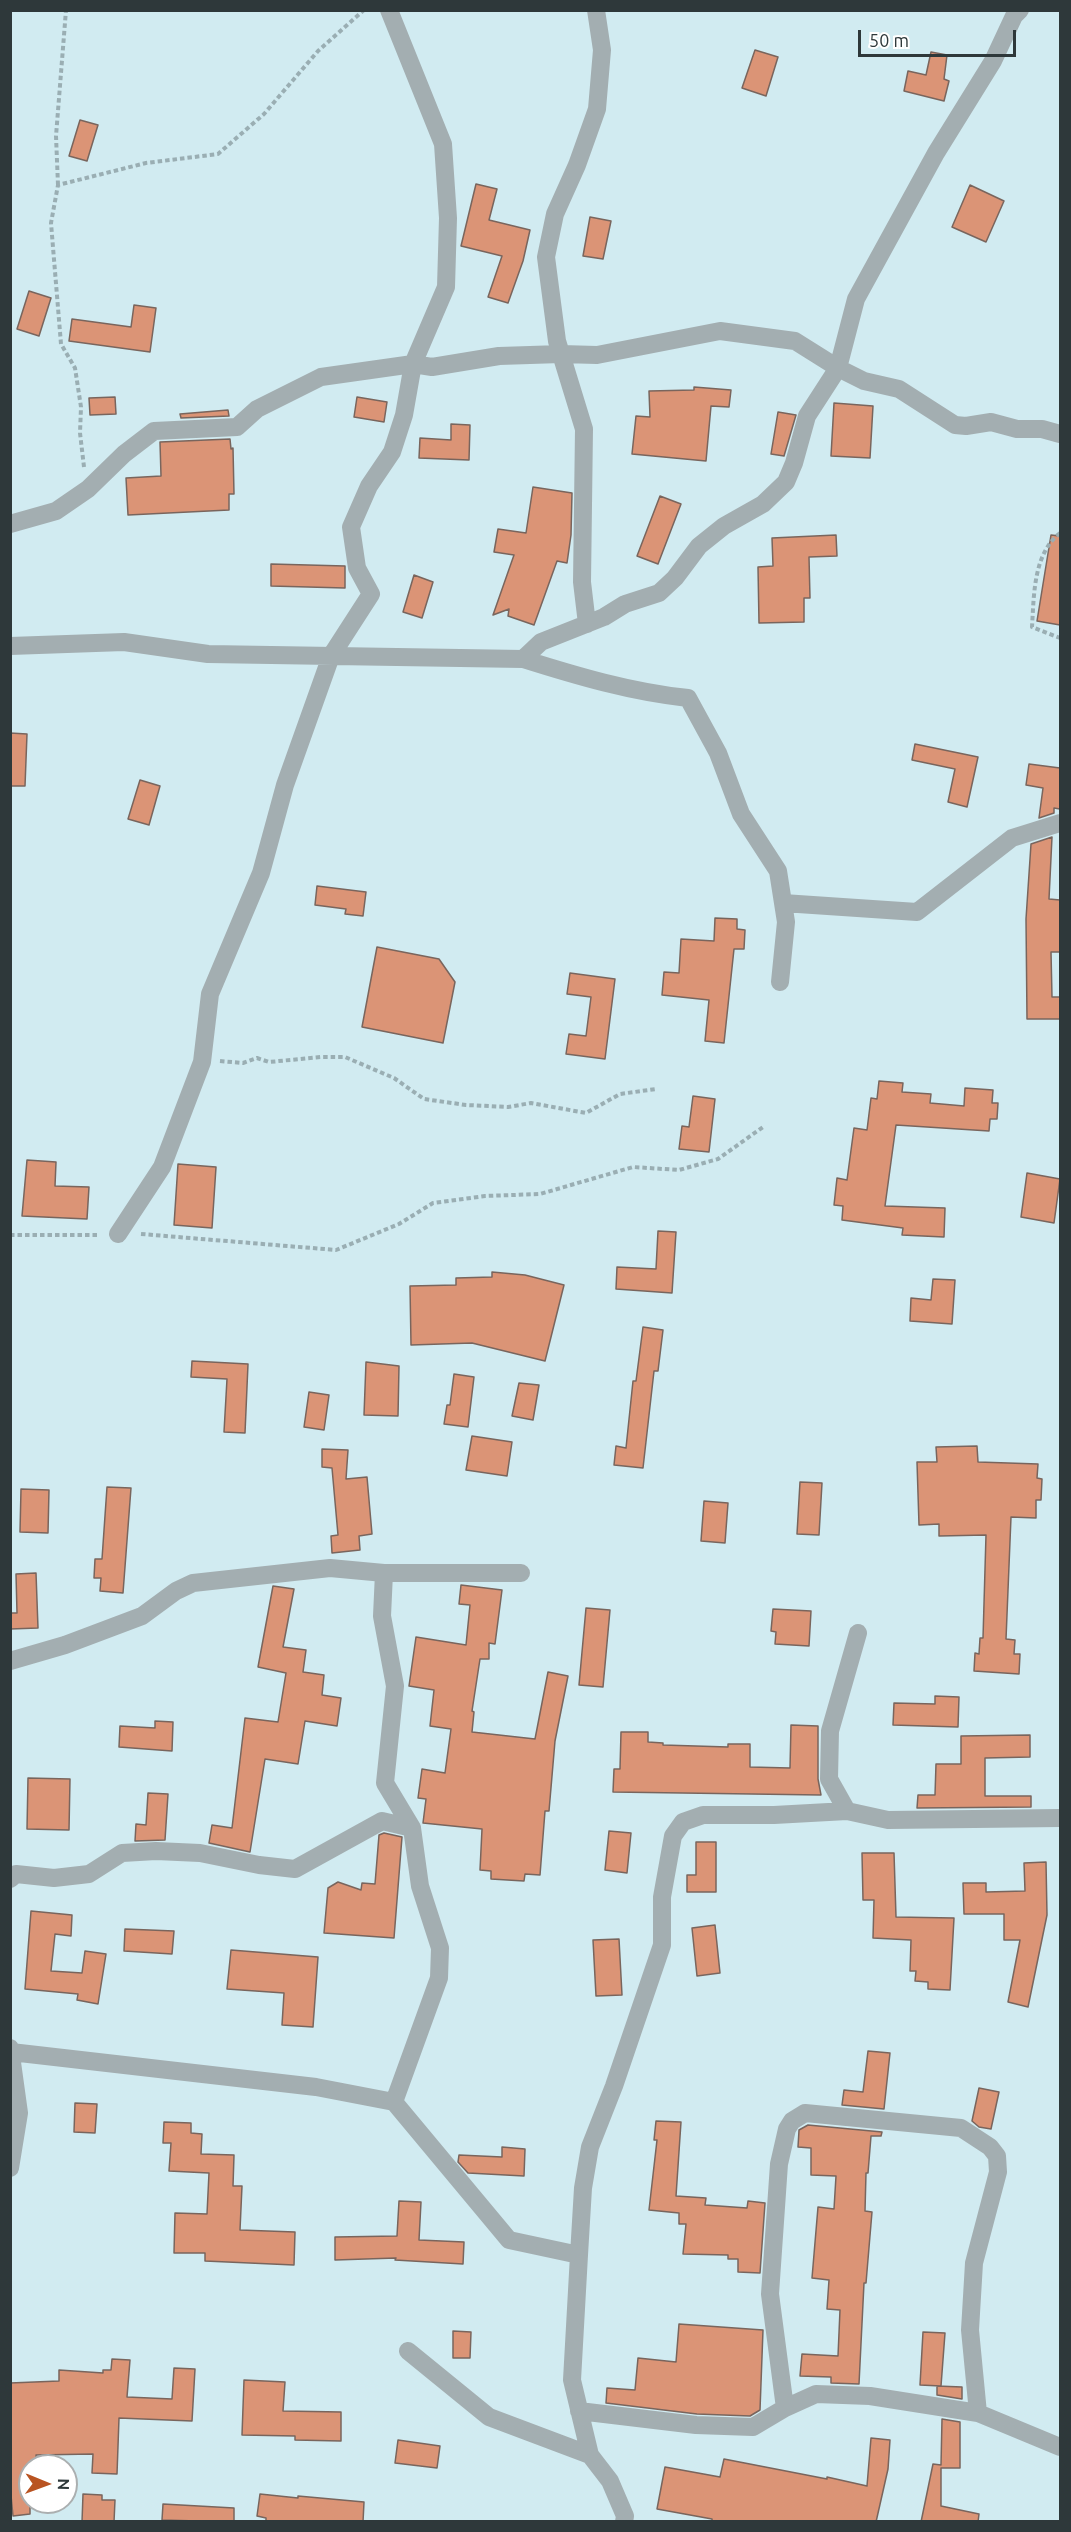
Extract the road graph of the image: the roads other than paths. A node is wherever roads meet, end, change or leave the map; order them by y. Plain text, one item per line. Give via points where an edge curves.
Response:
1 (389, 10) edge
2 (596, 10) edge
3 (1020, 10) edge
4 (561, 354) junction
5 (413, 364) junction
6 (838, 368) junction
7 (1060, 434) edge
8 (10, 524) edge
9 (587, 624) junction
10 (10, 646) edge
11 (331, 656) junction
12 (523, 659) junction
13 (1060, 823) edge
14 (783, 903) junction
15 (780, 982) dead end
16 (118, 1234) road end
17 (384, 1573) junction
18 (521, 1573) dead end
19 (858, 1633) dead end
20 (10, 1661) edge
21 (847, 1811) junction
22 (1060, 1818) edge
23 (412, 1828) junction
24 (10, 1879) edge
25 (11, 2050) edge
26 (394, 2102) junction
27 (10, 2168) edge
28 (579, 2255) junction
29 (408, 2351) dead end
30 (785, 2408) junction
31 (579, 2411) junction
32 (978, 2413) junction
33 (1060, 2447) edge
34 (590, 2455) junction
35 (624, 2522) edge

1 - 5 street via 443,144 447,287
2 - 4 street via 602,50 597,109 578,165 555,214 546,257
3 - 6 street via 856,299
4 - 5 street via 500,356 432,367
4 - 6 street via 597,355 720,332 795,341
4 - 9 street via 584,429 582,582
5 - 8 street via 321,377 257,409 237,427 154,431 88,489 56,511
5 - 11 street via 404,415 392,452 369,486 351,527 357,568 371,594
6 - 7 street via 864,381 899,389 955,425 990,422
6 - 9 street via 807,416 786,482 763,504 724,526 699,546 659,593 625,604
9 - 12 street via 541,642
10 - 11 street via 124,642 208,654
11 - 12 street
11 - 16 street via 285,785 261,873 210,994 202,1062 162,1167
12 - 14 street via 648,694 688,698 718,753 741,814 778,872
13 - 14 street via 1012,838 917,912
14 - 15 street via 786,922
17 - 18 street
17 - 20 street via 330,1568 193,1583 142,1616
17 - 23 street via 382,1616 395,1686 385,1783
19 - 21 street via 830,1731 829,1779
21 - 22 street via 888,1820
21 - 28 street via 703,1815 683,1822 673,1836 662,1898 662,1945 590,2147
23 - 24 street via 382,1821 295,1869 200,1852 156,1851 122,1853 89,1874 54,1878 16,1874
23 - 26 street via 420,1886 440,1948 439,1978
25 - 26 street via 316,2087
25 - 27 street via 19,2113
26 - 28 street via 509,2240
28 - 31 street via 572,2380
29 - 34 street via 489,2417
30 - 31 street via 753,2427 696,2425
30 - 32 street via 816,2394 870,2396
30 - 32 street via 770,2294 780,2164 787,2129 805,2113 961,2128 997,2156 998,2172 974,2274 970,2330
31 - 34 street
32 - 33 street
34 - 35 street via 610,2481

